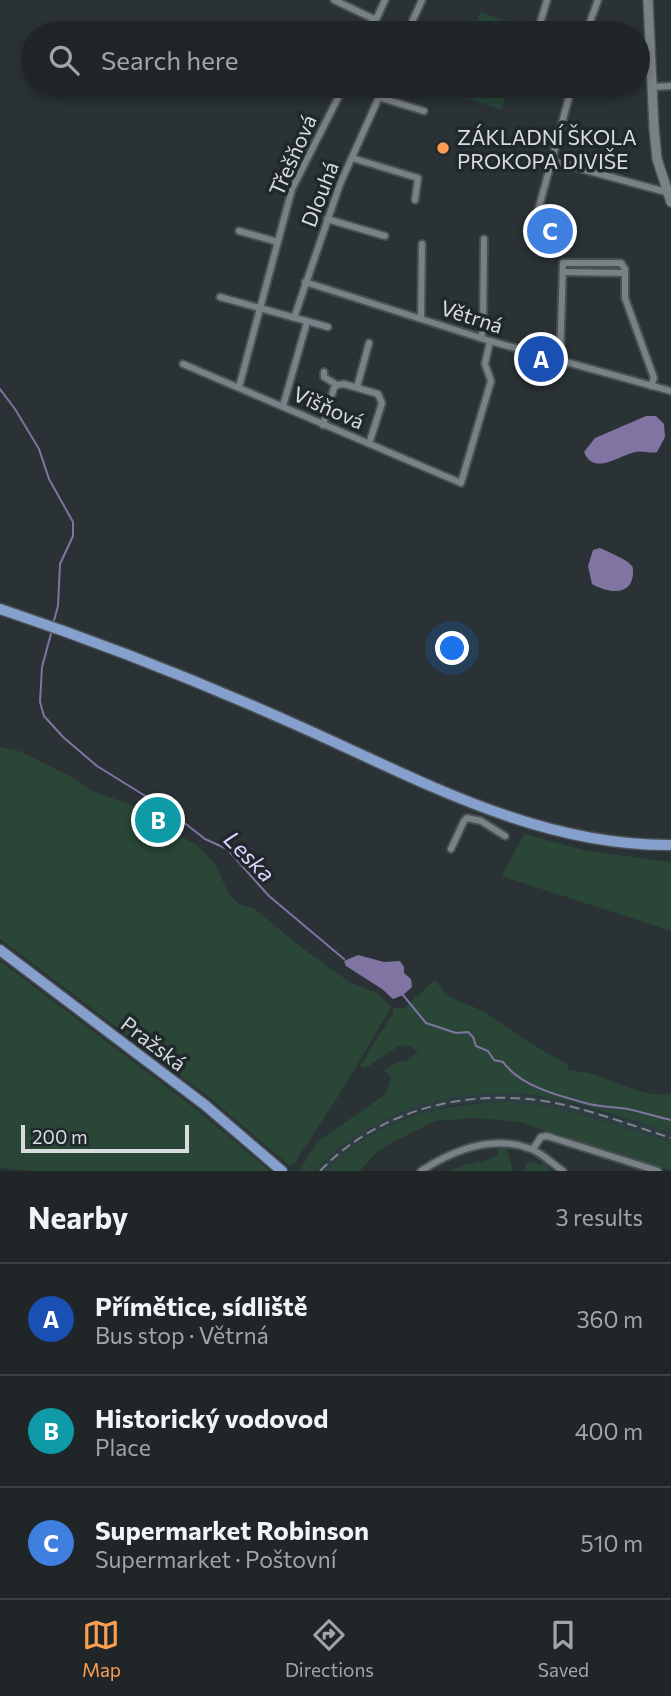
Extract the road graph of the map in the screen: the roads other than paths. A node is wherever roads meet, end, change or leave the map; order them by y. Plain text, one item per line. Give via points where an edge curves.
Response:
1 (334, 0) edge
2 (385, 0) edge
3 (422, 0) edge
4 (547, 0) edge
5 (598, 0) edge
6 (648, 0) edge
7 (376, 20) joint
8 (412, 21) edge
9 (541, 21) edge
10 (590, 21) edge
11 (649, 21) edge
12 (650, 44) edge
13 (671, 86) edge
14 (652, 87) junction
15 (338, 98) edge
16 (378, 98) edge
17 (381, 98) edge
18 (569, 98) edge
19 (424, 111) dead end
20 (352, 158) junction
21 (552, 161) junction
22 (666, 192) junction
23 (415, 200) dead end
24 (671, 202) edge
25 (327, 219) junction
26 (239, 232) dead end
27 (386, 236) dead end
28 (484, 239) dead end
29 (530, 240) dead end
30 (278, 242) junction
31 (422, 244) dead end
32 (305, 282) junction
33 (220, 297) dead end
34 (259, 309) junction
35 (294, 318) junction
36 (421, 318) junction
37 (307, 322) junction
38 (328, 327) dead end
39 (481, 338) junction
40 (490, 341) junction
41 (369, 343) dead end
42 (560, 360) junction
43 (183, 364) dead end
44 (324, 372) dead end
45 (337, 385) junction
46 (652, 386) junction
47 (239, 387) junction
48 (356, 387) junction
49 (671, 391) edge
50 (283, 406) junction
51 (323, 425) junction
52 (369, 444) junction
53 (0, 609) edge
54 (505, 835) dead end
55 (670, 845) edge
56 (451, 849) dead end
57 (0, 950) edge
58 (533, 1149) junction
59 (282, 1171) edge
60 (421, 1171) edge
61 (563, 1171) edge
62 (658, 1171) edge

1 - 7 street
2 - 7 street
3 - 8 street
4 - 9 street
5 - 10 street
6 - 11 main road
12 - 14 main road
13 - 14 street
14 - 22 main road via 657,159
15 - 30 street, Třešňová via 292,189
16 - 20 street, Dlouhá
17 - 19 street
18 - 21 street
20 - 23 street via 418,177
20 - 25 street, Dlouhá
21 - 22 street
21 - 29 street
22 - 24 main road
25 - 27 street
25 - 32 street, Dlouhá
26 - 30 street
28 - 39 street
30 - 34 street, Třešňová
31 - 36 street
32 - 35 street, Dlouhá
32 - 36 street, Větrná
33 - 34 street
34 - 35 street
34 - 47 street, Třešňová
35 - 37 street
36 - 39 street, Větrná
37 - 38 street
37 - 50 street
39 - 40 street, Větrná
40 - 42 street, Větrná
40 - 52 street, Višňová via 485,363 491,382 461,483
41 - 48 street
42 - 46 street, Větrná
42 - 46 street via 564,263 621,263 625,298
43 - 47 street, Višňová
44 - 45 street via 324,377
45 - 48 street
45 - 51 street
46 - 49 street, Větrná
47 - 50 street, Višňová
48 - 52 street via 382,400
50 - 51 street, Višňová
51 - 52 street, Višňová
53 - 55 main road via 215,690 437,789 539,828 582,838
54 - 56 street via 467,818
57 - 59 main road, Pražská via 205,1105
58 - 60 street via 508,1143 473,1145
58 - 61 street
58 - 62 street via 547,1136

